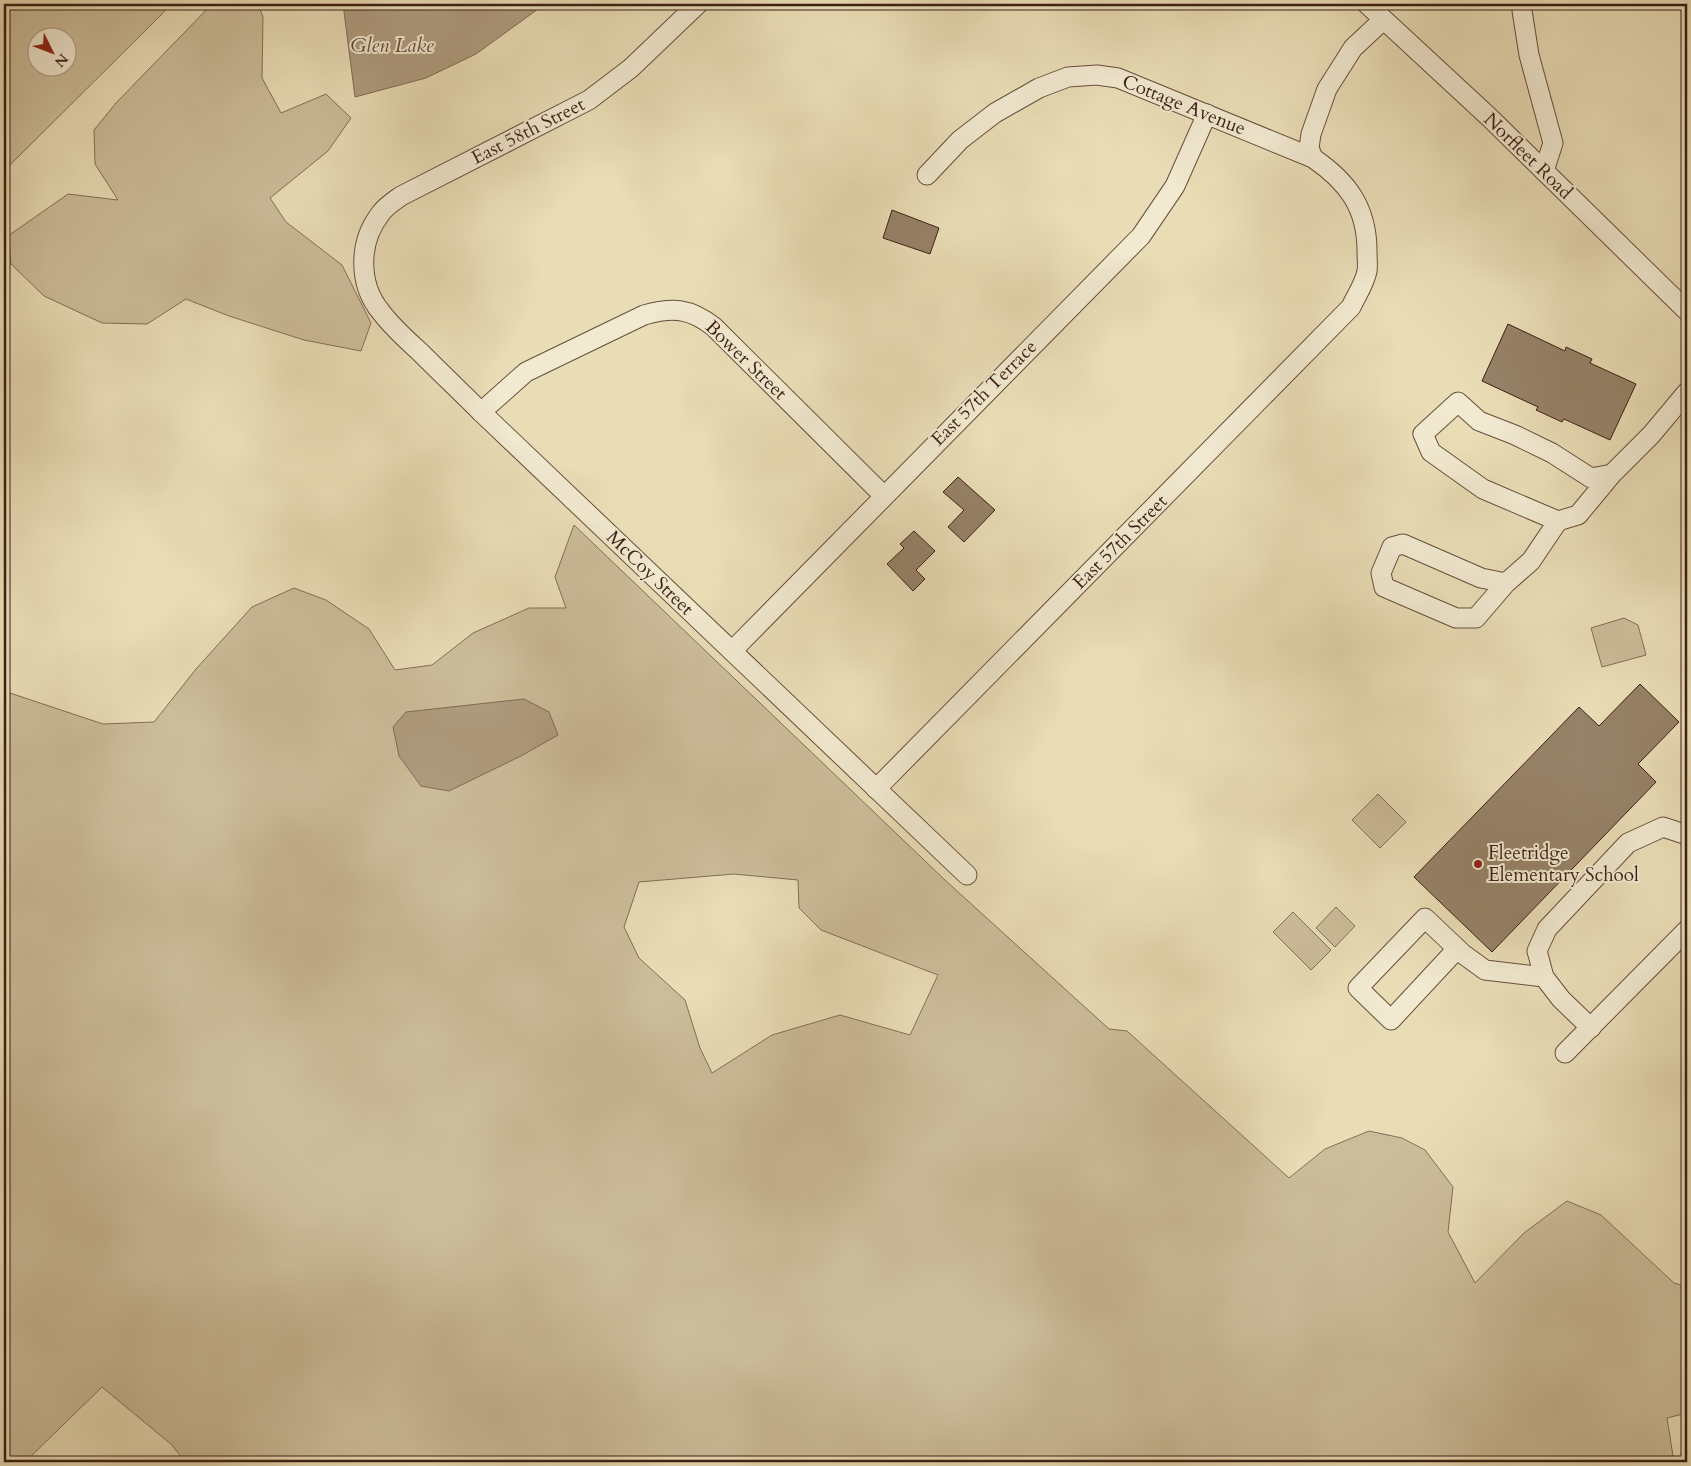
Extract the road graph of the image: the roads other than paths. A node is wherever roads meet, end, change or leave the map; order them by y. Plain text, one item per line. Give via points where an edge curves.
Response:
1 (698, 4) edge
2 (1366, 4) edge
3 (1521, 4) edge
4 (1383, 20) junction
5 (1207, 114) junction
6 (1314, 158) junction
7 (1544, 171) junction
8 (927, 175) dead end
9 (364, 254) joint
10 (1358, 291) joint
11 (1686, 308) edge
12 (1687, 392) edge
13 (481, 412) junction
14 (1612, 474) junction
15 (883, 495) junction
16 (1558, 521) junction
17 (1506, 583) junction
18 (732, 651) junction
19 (876, 789) junction
20 (1687, 835) edge
21 (967, 875) dead end
22 (1687, 930) edge
23 (1457, 949) junction
24 (1544, 977) junction
25 (1591, 1028) junction
26 (1566, 1053) dead end

1 - 9 street, East 58th Street via 631,68 589,100 401,196 381,212 371,228
2 - 4 street, Norfleet Road
3 - 7 street via 1529,55 1553,142
4 - 6 street via 1354,48 1327,89 1311,134 1309,148
4 - 7 street, Norfleet Road
5 - 6 street, Cottage Avenue
5 - 8 street, Cottage Avenue via 1118,78 1097,74 1068,77 1039,88 995,113 960,140
5 - 15 street, East 57th Terrace via 1175,186 1140,236
6 - 10 street, Cottage Avenue via 1332,171 1359,206 1367,233 1367,272
7 - 11 street, Norfleet Road
9 - 13 street, McCoy Street via 363,270 370,295 380,312
10 - 19 street, East 57th Street via 1352,307
12 - 14 street
13 - 15 street, Bower Street via 526,372 644,315 664,310 685,311 704,318 714,326
13 - 18 street, McCoy Street
14 - 16 street via 1578,515
14 - 16 street via 1591,478 1552,453 1479,421 1458,402 1423,434 1431,452 1483,490
15 - 18 street, East 57th Terrace
16 - 17 street via 1531,561
17 - 17 street via 1481,578 1403,544 1392,547 1381,574 1384,587 1456,618 1476,618
18 - 19 street, McCoy Street
19 - 21 street, McCoy Street
20 - 24 street via 1663,827 1628,843 1547,928 1537,951
22 - 25 street
23 - 23 street via 1425,918 1358,988 1391,1020
23 - 24 street via 1486,970
24 - 25 street via 1560,999
25 - 26 street

